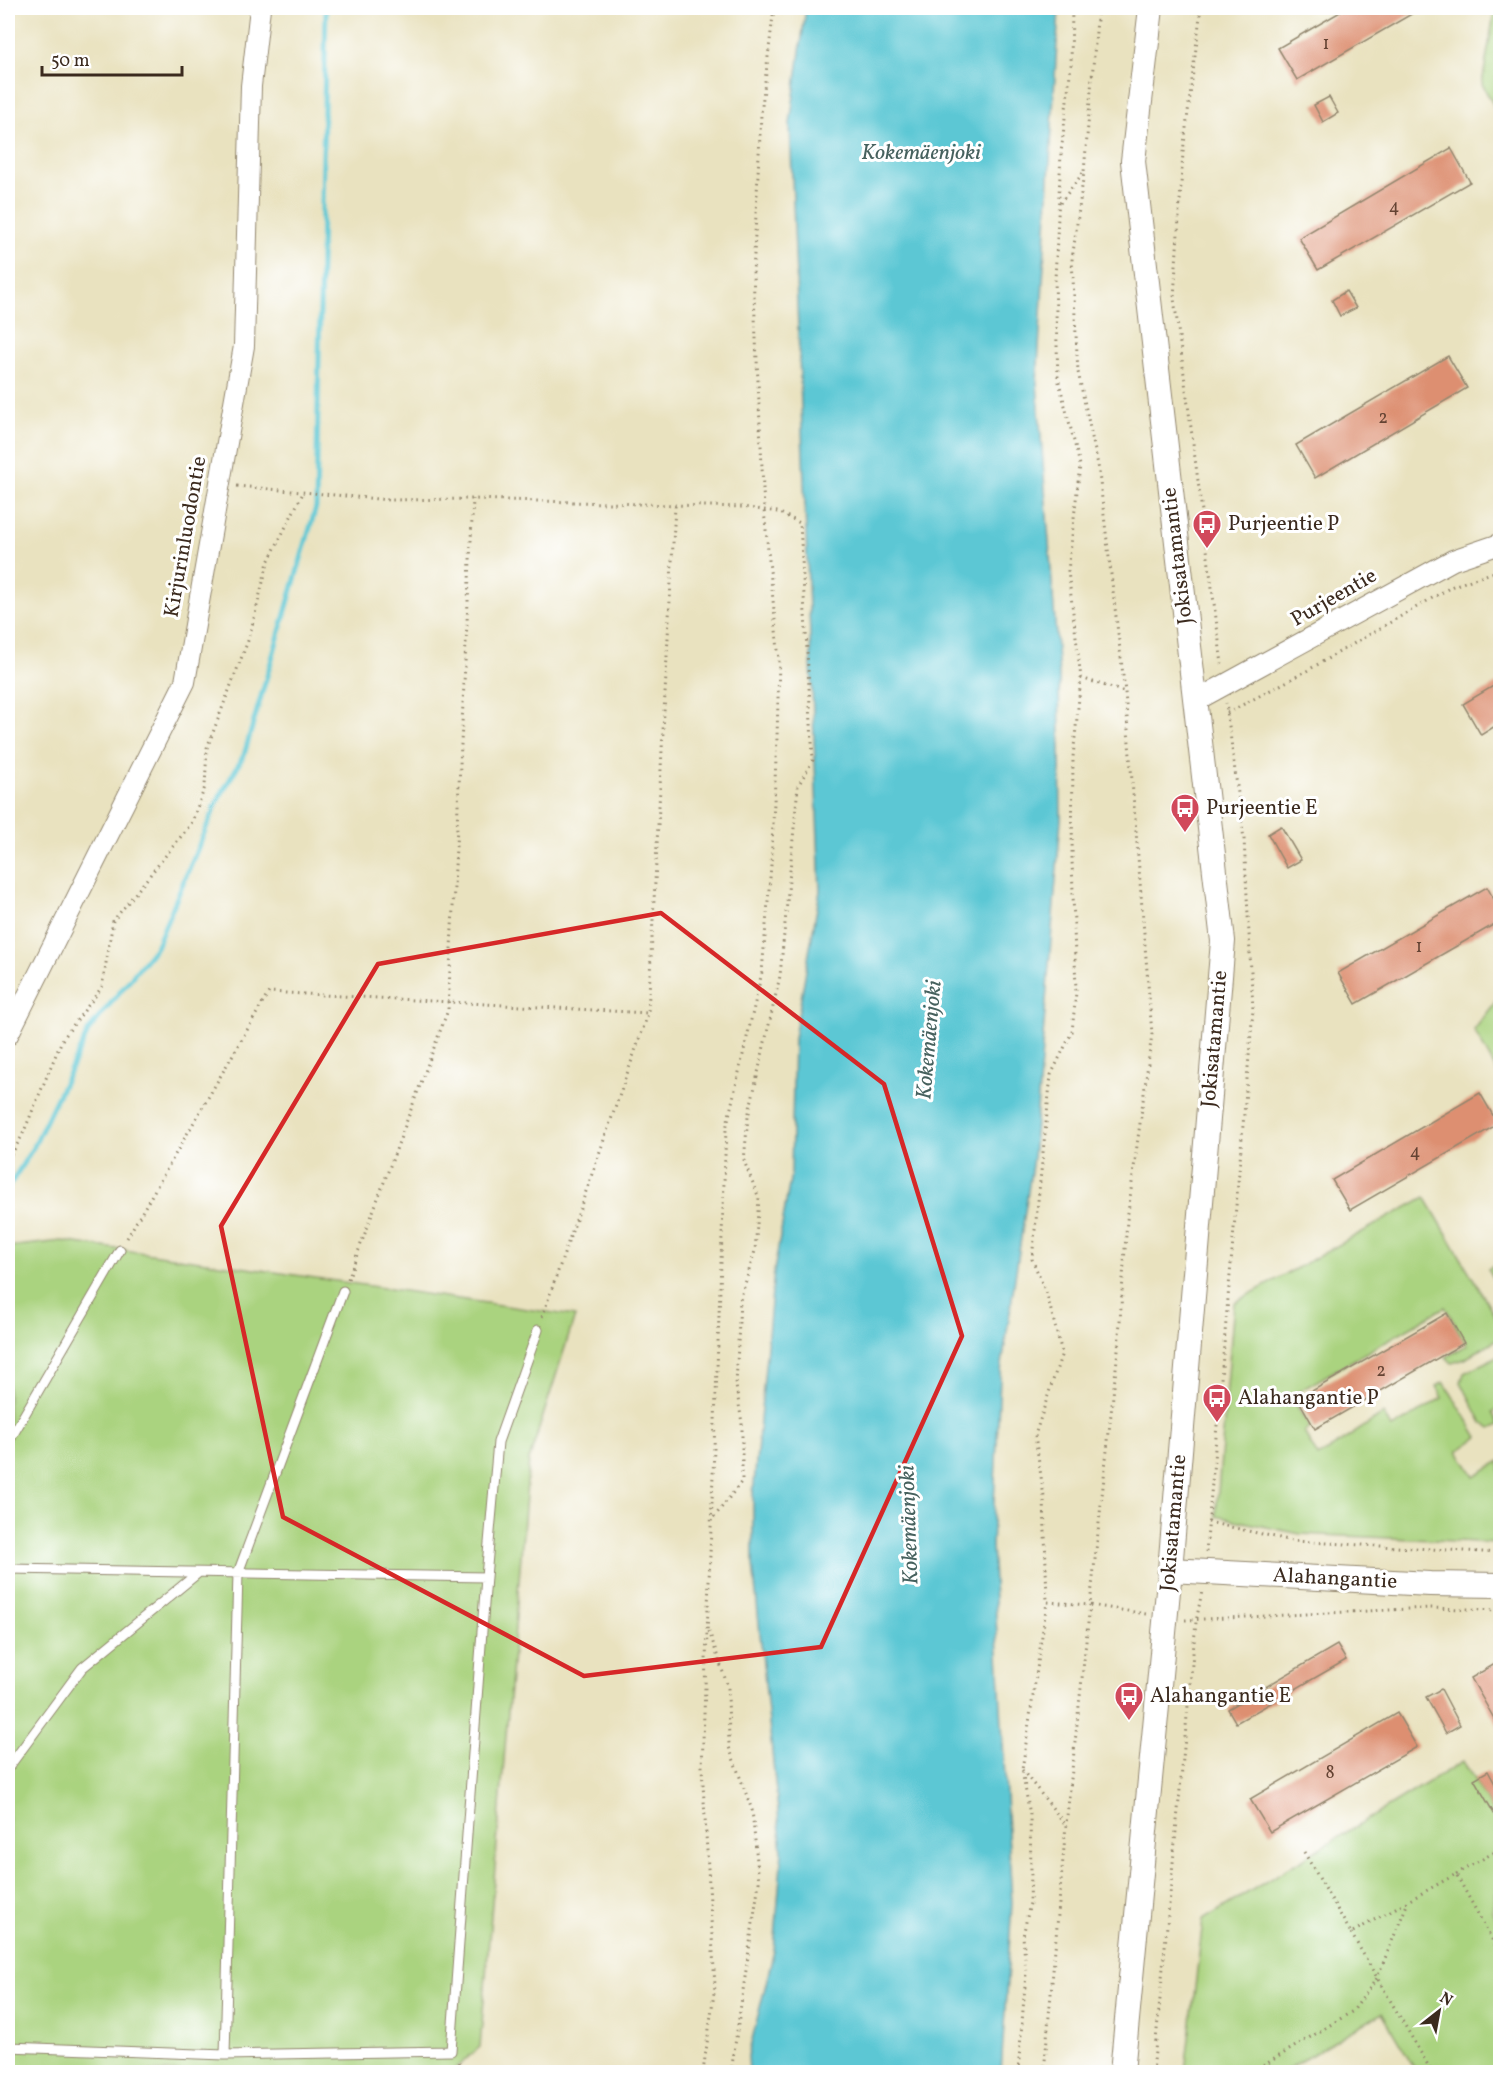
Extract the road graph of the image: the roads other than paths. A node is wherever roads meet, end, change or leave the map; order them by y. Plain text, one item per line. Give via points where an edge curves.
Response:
1 (260, 8) edge
2 (1151, 8) edge
3 (1500, 544) edge
4 (1195, 701) junction
5 (8, 1035) edge
6 (120, 1250) road end
7 (343, 1292) road end
8 (537, 1330) road end
9 (8, 1443) edge
10 (8, 1569) edge
11 (1170, 1570) junction
12 (198, 1573) junction
13 (238, 1573) junction
14 (486, 1577) junction
15 (1500, 1585) edge
16 (8, 1768) edge
17 (8, 2047) edge
18 (225, 2055) junction
19 (1122, 2073) edge

1 - 5 street, Kirjurinluodontie via 251,86 244,346 185,682
2 - 4 street, Jokisatamantie via 1133,161
3 - 4 street, Purjeentie via 1453,560
4 - 11 street, Jokisatamantie via 1223,941
6 - 9 lane
7 - 13 lane
8 - 14 lane via 498,1442
10 - 12 lane
11 - 15 street, Alahangantie
11 - 19 street, Jokisatamantie
12 - 13 lane
12 - 16 lane via 82,1668
13 - 14 lane
13 - 18 lane
14 - 18 lane via 452,2050
17 - 18 lane

